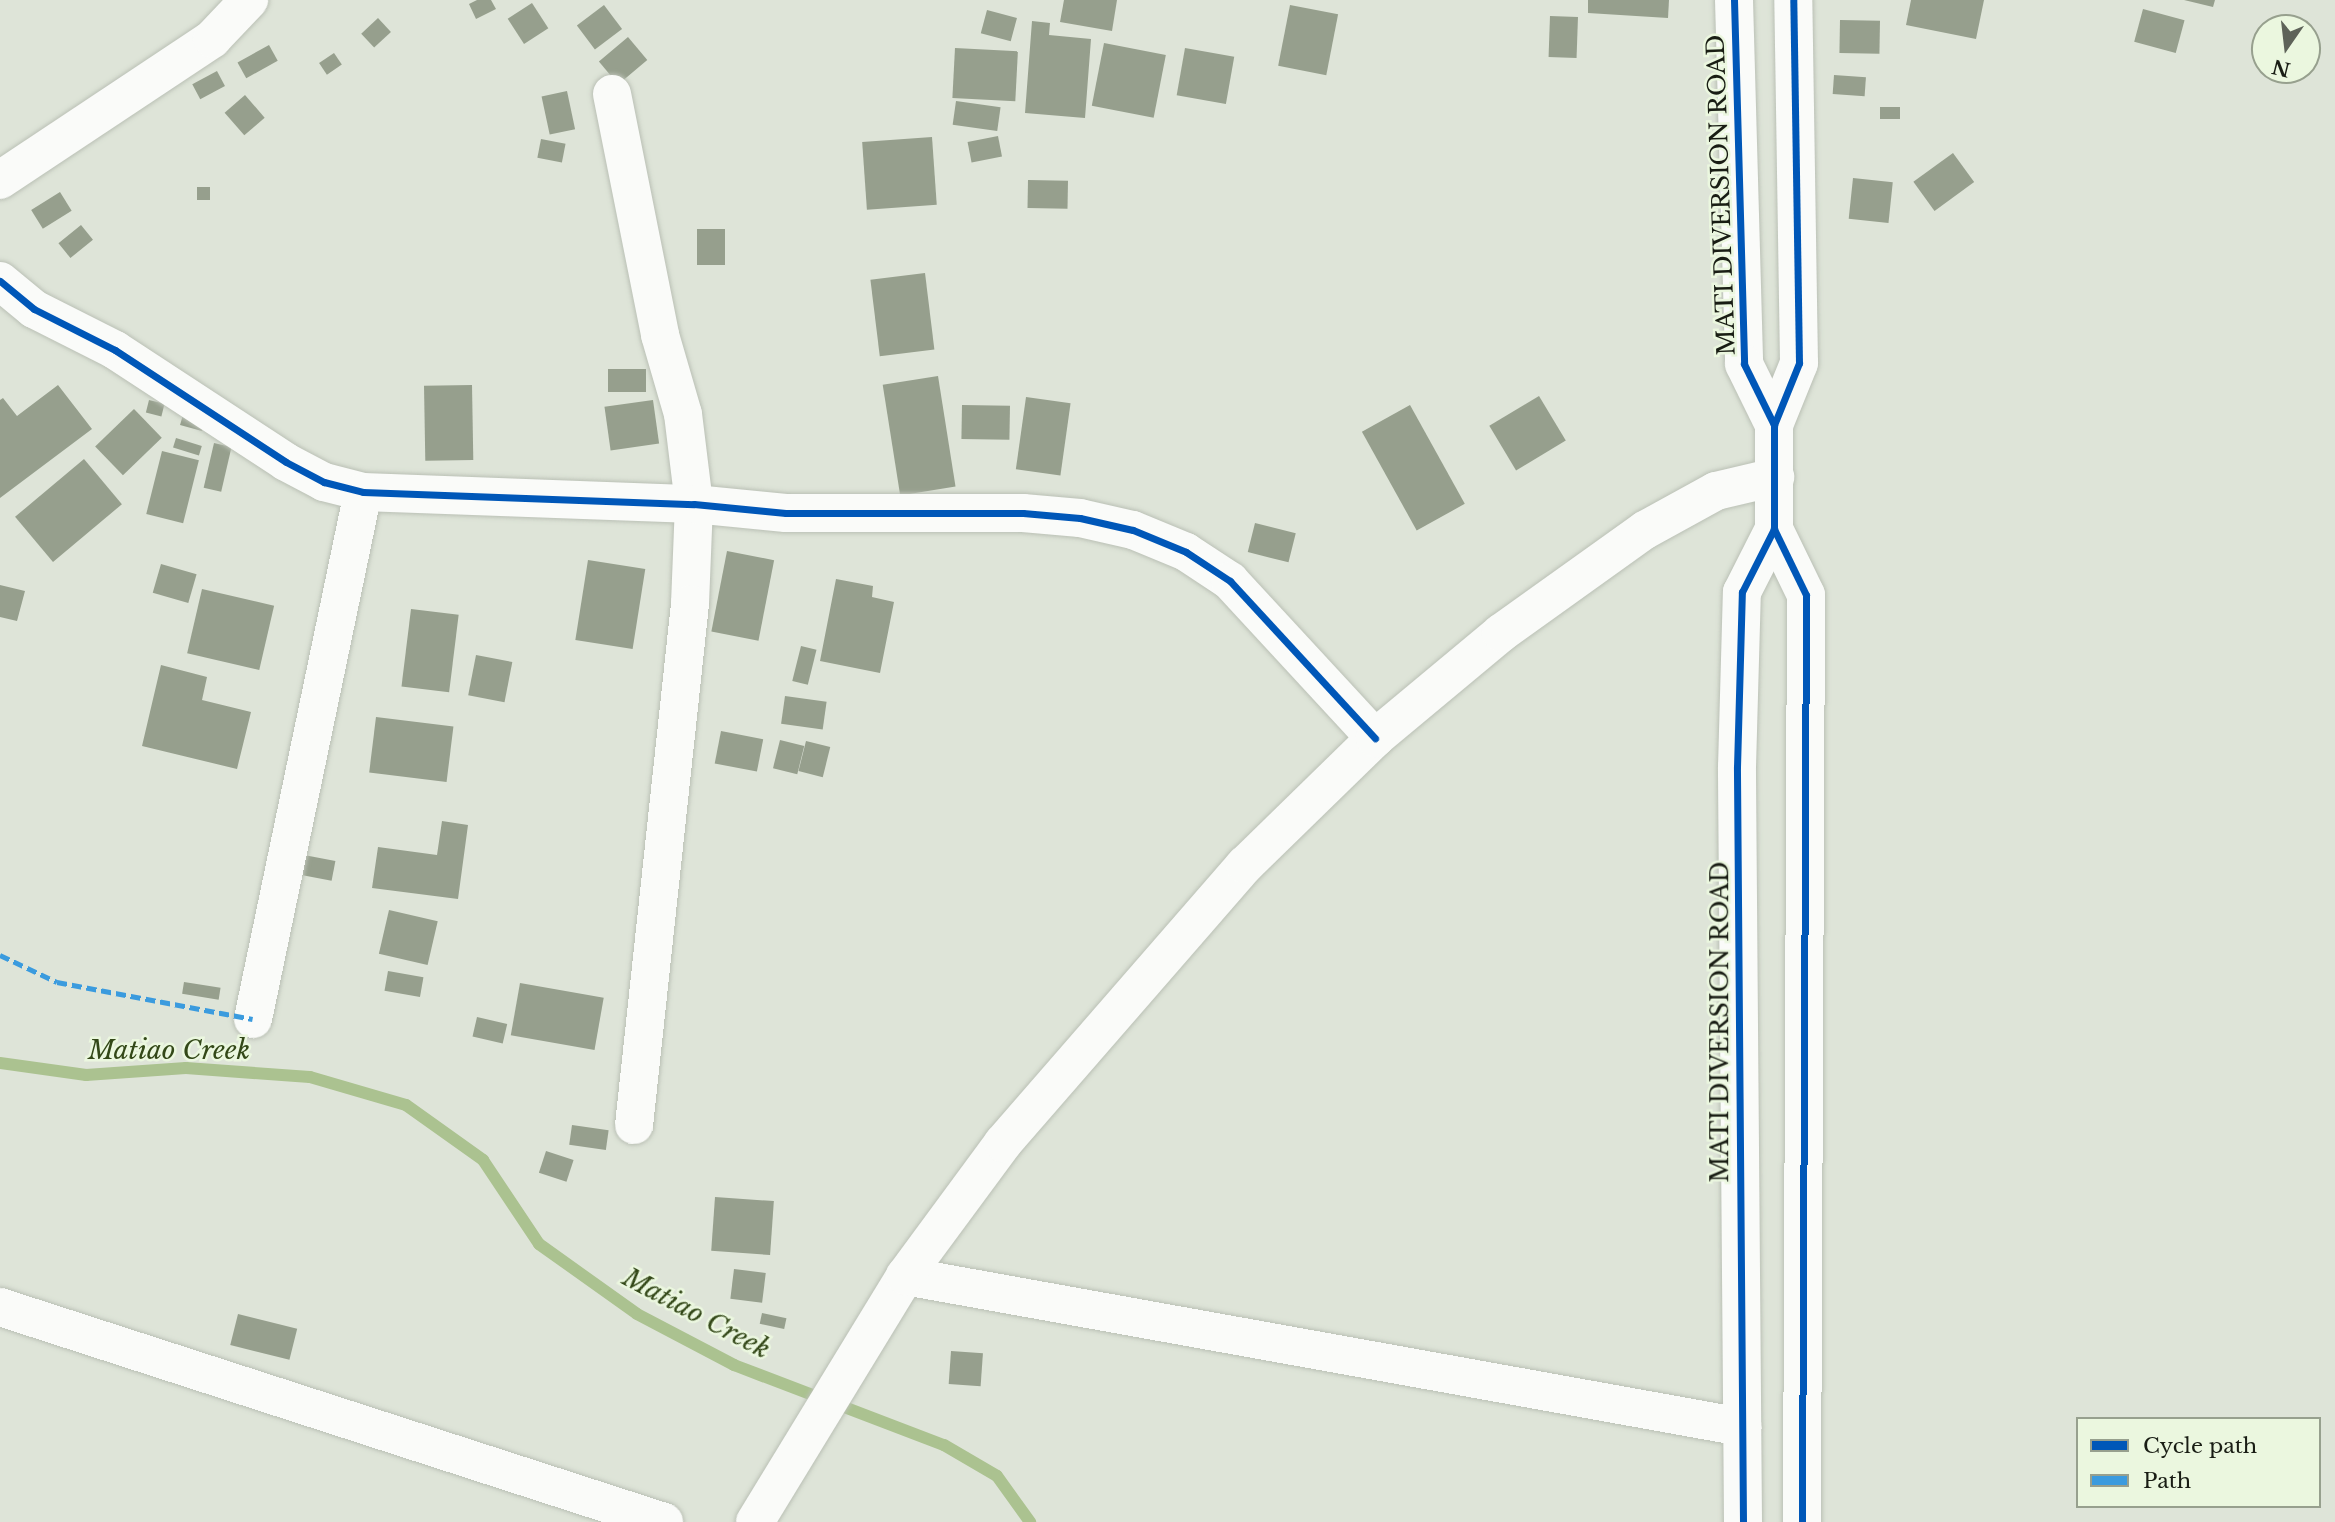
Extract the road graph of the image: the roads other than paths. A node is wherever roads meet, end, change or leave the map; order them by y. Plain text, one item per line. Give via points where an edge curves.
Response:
1 (249, 0) edge
2 (1734, 0) edge
3 (1793, 0) edge
4 (612, 94) dead end
5 (0, 180) edge
6 (0, 281) edge
7 (1774, 425) junction
8 (1775, 477) junction
9 (363, 492) junction
10 (694, 503) junction
11 (1774, 529) junction
12 (1375, 738) junction
13 (253, 1019) dead end
14 (634, 1125) dead end
15 (905, 1276) junction
16 (0, 1307) edge
17 (1742, 1427) junction
18 (664, 1522) edge
19 (755, 1522) edge
20 (1743, 1522) edge
21 (1802, 1522) edge

1 - 5 main road via 212,39
2 - 7 main road, MATI DIVERSION ROAD via 1744,364
3 - 7 main road, MATI DIVERSION ROAD via 1799,363
4 - 10 main road via 660,335 683,414
6 - 9 main road via 34,309 115,349 286,462 324,482
7 - 8 main road, MATI DIVERSION ROAD
8 - 11 main road, MATI DIVERSION ROAD
8 - 12 main road via 1716,491 1645,530 1501,633
9 - 10 main road
9 - 13 main road
10 - 12 main road via 786,513 1023,513 1080,518 1133,530 1186,552 1230,580
10 - 14 main road via 690,604
11 - 17 main road, MATI DIVERSION ROAD via 1742,592 1737,766
11 - 21 main road, MATI DIVERSION ROAD via 1806,595
12 - 15 main road via 1245,865 1136,988 1003,1143
15 - 17 main road
15 - 19 main road
16 - 18 main road
17 - 20 main road, MATI DIVERSION ROAD

